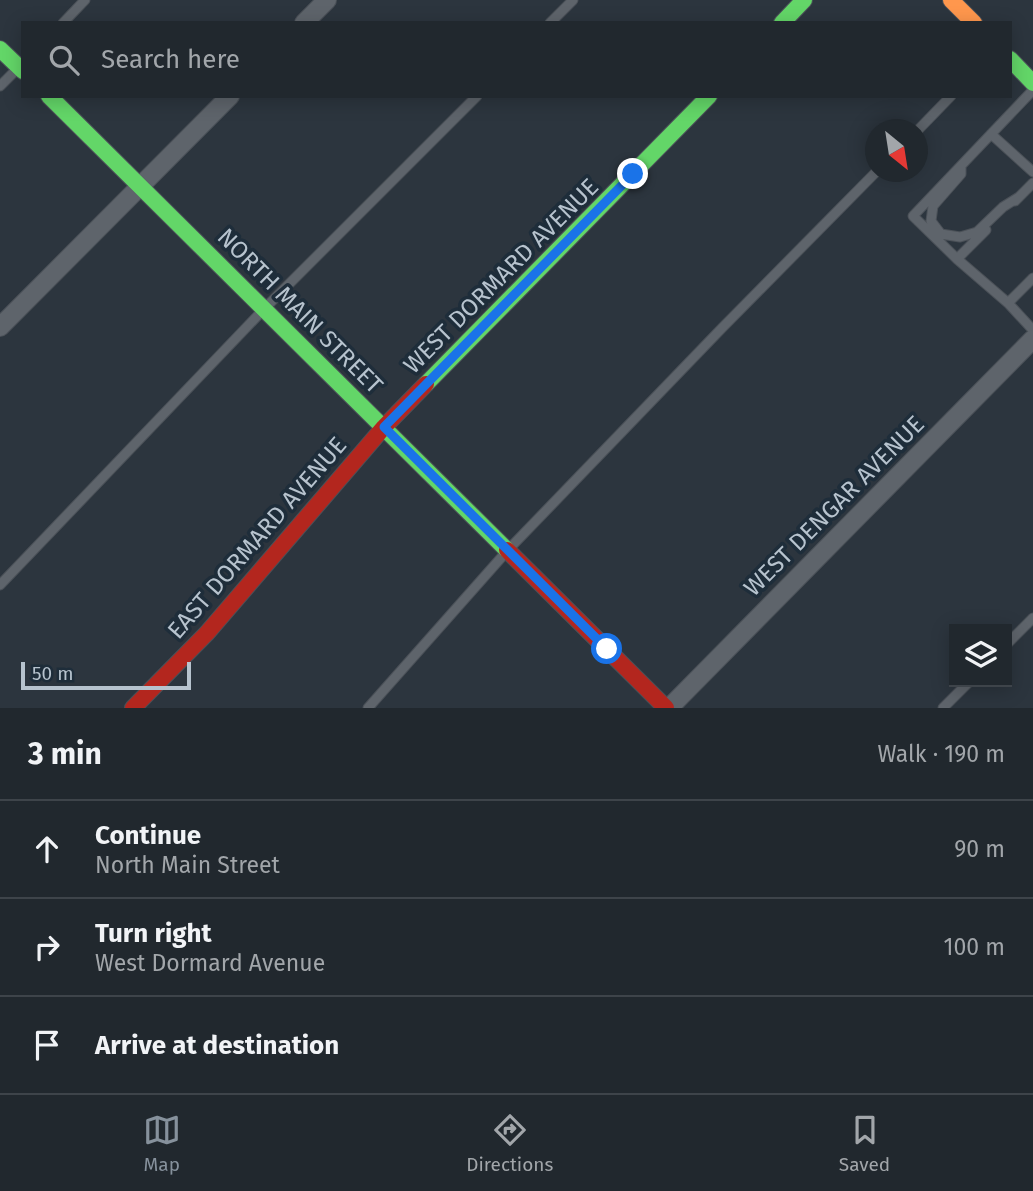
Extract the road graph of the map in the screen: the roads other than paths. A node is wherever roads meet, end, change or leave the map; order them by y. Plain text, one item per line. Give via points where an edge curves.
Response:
1 (85, 0) edge
2 (327, 0) edge
3 (573, 0) edge
4 (804, 0) edge
5 (951, 0) edge
6 (65, 21) edge
7 (306, 21) edge
8 (552, 21) edge
9 (784, 21) edge
10 (972, 21) edge
11 (0, 49) edge
12 (1012, 61) edge
13 (21, 67) edge
14 (1033, 83) edge
15 (0, 86) edge
16 (1033, 90) edge
17 (51, 98) edge
18 (228, 98) edge
19 (475, 98) edge
20 (707, 98) edge
21 (949, 98) edge
22 (928, 120) edge
23 (991, 134) junction
24 (961, 166) junction
25 (1033, 172) edge
26 (866, 182) edge
27 (1033, 183) edge
28 (140, 186) junction
29 (1019, 197) junction
30 (957, 259) junction
31 (1033, 278) edge
32 (1008, 303) junction
33 (264, 309) junction
34 (0, 327) edge
35 (1033, 330) edge
36 (1033, 339) edge
37 (384, 427) junction
38 (508, 550) junction
39 (0, 585) edge
40 (1033, 618) edge
41 (1012, 639) edge
42 (964, 687) edge
43 (133, 708) edge
44 (368, 708) edge
45 (668, 708) edge
46 (943, 708) edge

1 - 6 lane
2 - 7 street
3 - 8 lane
4 - 9 main road
5 - 10 main road
11 - 13 main road
12 - 14 main road
13 - 15 lane
16 - 23 lane
17 - 28 main road, NORTH MAIN STREET
18 - 28 street
19 - 33 lane
20 - 37 main road, WEST DORMARD AVENUE
21 - 22 lane
23 - 24 lane
23 - 25 lane
24 - 29 lane via 961,174 933,206 931,221 941,234 960,237 977,232
24 - 30 lane via 913,216
26 - 38 lane
27 - 29 lane
28 - 33 main road, NORTH MAIN STREET
28 - 34 street
29 - 30 lane
30 - 32 lane
31 - 32 lane
32 - 35 lane
33 - 37 main road, NORTH MAIN STREET
33 - 39 lane
36 - 45 street, WEST DENGAR AVENUE
37 - 38 main road, NORTH MAIN STREET
37 - 43 main road, EAST DORMARD AVENUE via 207,633
38 - 44 lane
38 - 45 main road, NORTH MAIN STREET
40 - 41 lane
42 - 46 lane

